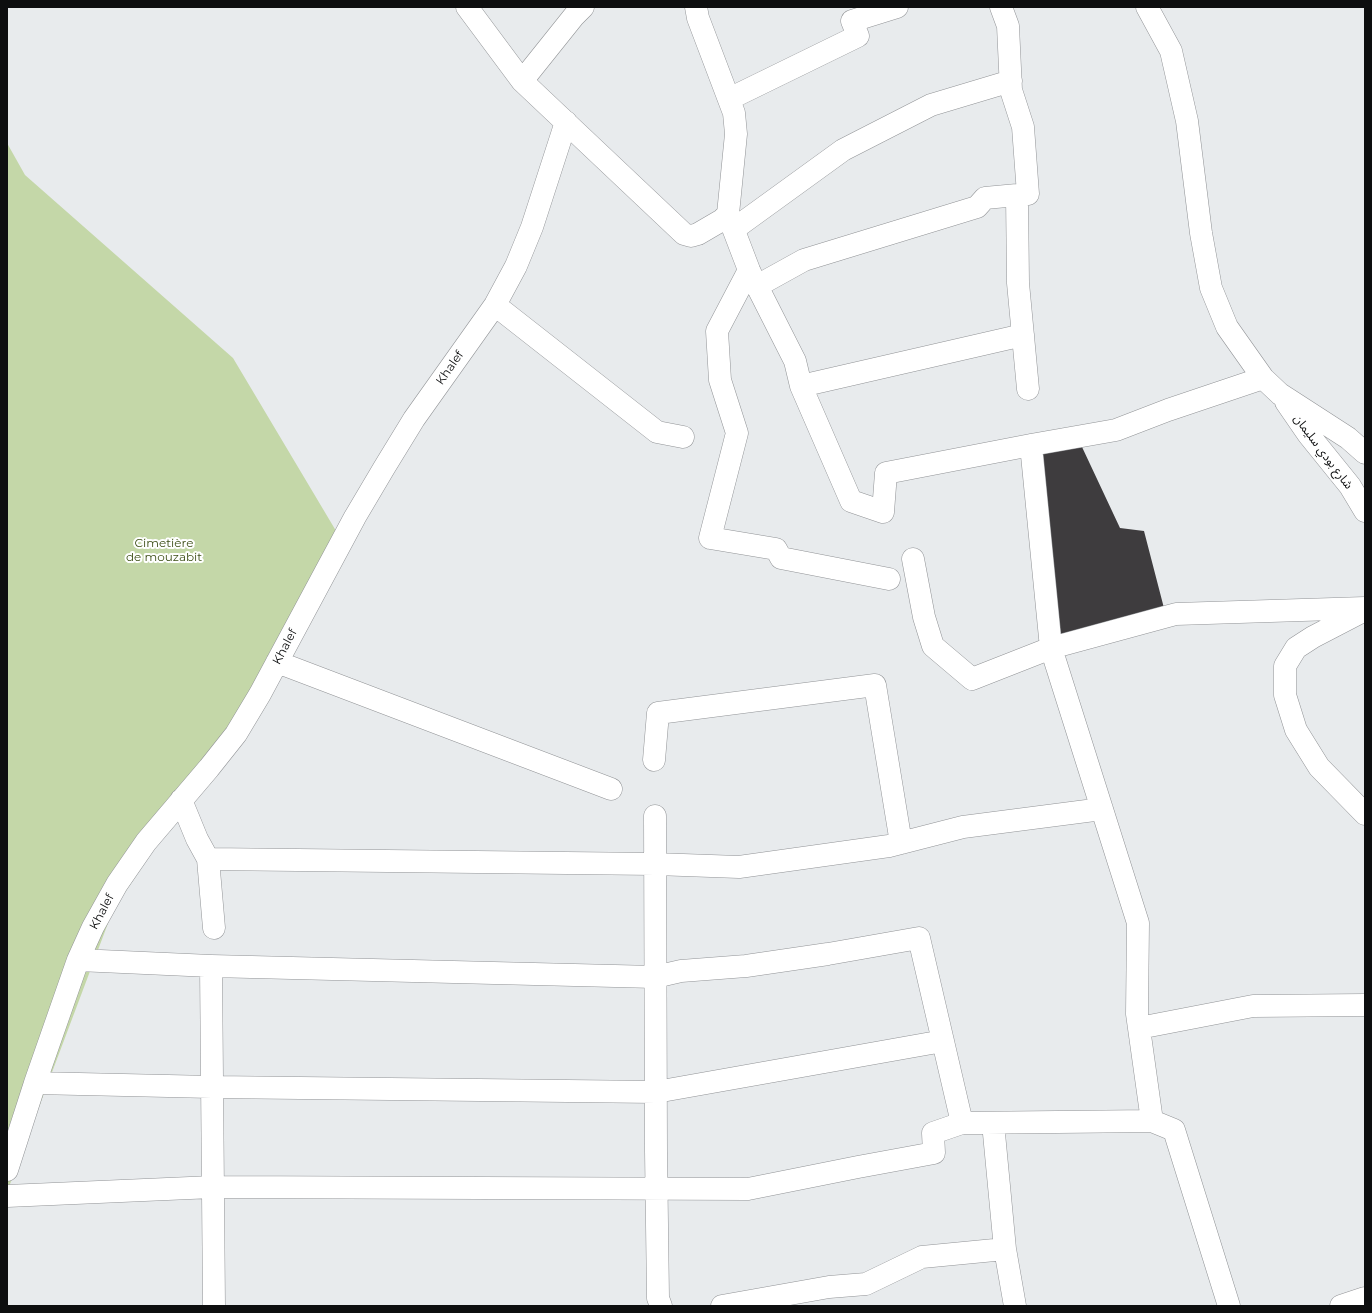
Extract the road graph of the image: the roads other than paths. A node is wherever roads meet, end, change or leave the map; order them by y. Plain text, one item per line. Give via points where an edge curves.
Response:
1 (467, 7) edge
2 (583, 7) edge
3 (696, 7) edge
4 (897, 7) edge
5 (1001, 7) edge
6 (1147, 7) edge
7 (522, 81) junction
8 (1011, 81) junction
9 (729, 99) junction
10 (566, 122) junction
11 (1017, 195) junction
12 (731, 221) junction
13 (753, 278) junction
14 (495, 305) junction
15 (1023, 335) junction
16 (1263, 378) junction
17 (801, 386) junction
18 (1028, 389) dead end
19 (1280, 394) junction
20 (683, 437) dead end
21 (1032, 445) junction
22 (1365, 453) edge
23 (1365, 511) edge
24 (913, 559) dead end
25 (889, 579) dead end
26 (1365, 609) edge
27 (1051, 648) junction
28 (277, 662) junction
29 (654, 760) dead end
30 (611, 789) dead end
31 (181, 800) junction
32 (1102, 809) junction
33 (1365, 814) edge
34 (655, 816) dead end
35 (901, 843) junction
36 (208, 859) junction
37 (655, 864) junction
38 (214, 928) dead end
39 (78, 960) junction
40 (211, 966) junction
41 (655, 977) junction
42 (1365, 1005) edge
43 (1139, 1028) junction
44 (944, 1041) junction
45 (35, 1083) junction
46 (212, 1087) junction
47 (656, 1092) junction
48 (1152, 1121) junction
49 (962, 1123) junction
50 (993, 1123) junction
51 (7, 1170) edge
52 (213, 1187) junction
53 (657, 1188) junction
54 (7, 1196) edge
55 (1004, 1249) junction
56 (1365, 1298) edge
57 (214, 1306) edge
58 (661, 1306) edge
59 (722, 1306) edge
60 (1015, 1306) edge
61 (1229, 1306) edge
62 (1341, 1306) edge

1 - 7 street
2 - 7 street
3 - 9 street
4 - 9 street via 852,21 858,36
5 - 8 street via 1008,26
6 - 16 street via 1171,51 1187,121 1201,233 1211,288 1227,327
7 - 10 street
8 - 11 street via 1011,90 1023,127 1028,194
8 - 12 street via 931,105 843,150
9 - 12 street via 734,113 736,134
10 - 12 street via 684,234 691,236 722,220
10 - 14 street, Khalef via 532,227 516,266
11 - 13 street via 985,198 977,207
11 - 15 street via 1018,283
12 - 13 street
13 - 17 street via 794,362
13 - 25 street via 717,331 720,380 737,433 710,538 776,549 781,558
14 - 20 street via 657,432
14 - 28 street, Khalef via 414,419 384,468
15 - 17 street
15 - 18 street
16 - 19 street
16 - 21 street via 1116,430
17 - 21 street via 851,501 883,512 886,474
19 - 22 street via 1348,438
19 - 23 street, شارع بودي سليمان via 1350,486
21 - 27 street
24 - 27 street via 932,646 972,679
26 - 27 street via 1176,614
26 - 33 street via 1296,648 1285,666 1285,695 1296,730 1320,768
27 - 32 street
28 - 30 street
28 - 31 street, Khalef via 236,734
29 - 35 street via 658,713 875,685
31 - 36 street
31 - 39 street, Khalef via 146,842 117,884
32 - 35 street via 963,827
32 - 43 street via 1138,923
34 - 37 street
35 - 37 street via 739,867
36 - 37 street
36 - 38 street
37 - 41 street
39 - 40 street
39 - 45 street, Khalef
40 - 41 street
40 - 46 street
41 - 44 street via 681,971 746,966 828,954 919,938
41 - 47 street
42 - 43 street via 1253,1006
43 - 48 street
44 - 47 street
44 - 49 street
45 - 46 street
45 - 51 street, Khalef
46 - 47 street
46 - 52 street
47 - 53 street
48 - 50 street
48 - 61 street via 1174,1130
49 - 50 street
49 - 53 street via 933,1133 934,1153 748,1189
50 - 55 street
52 - 53 street
52 - 54 street
52 - 57 street
53 - 58 street via 658,1298
55 - 59 street via 922,1257 866,1284 829,1287
55 - 60 street
56 - 62 street

